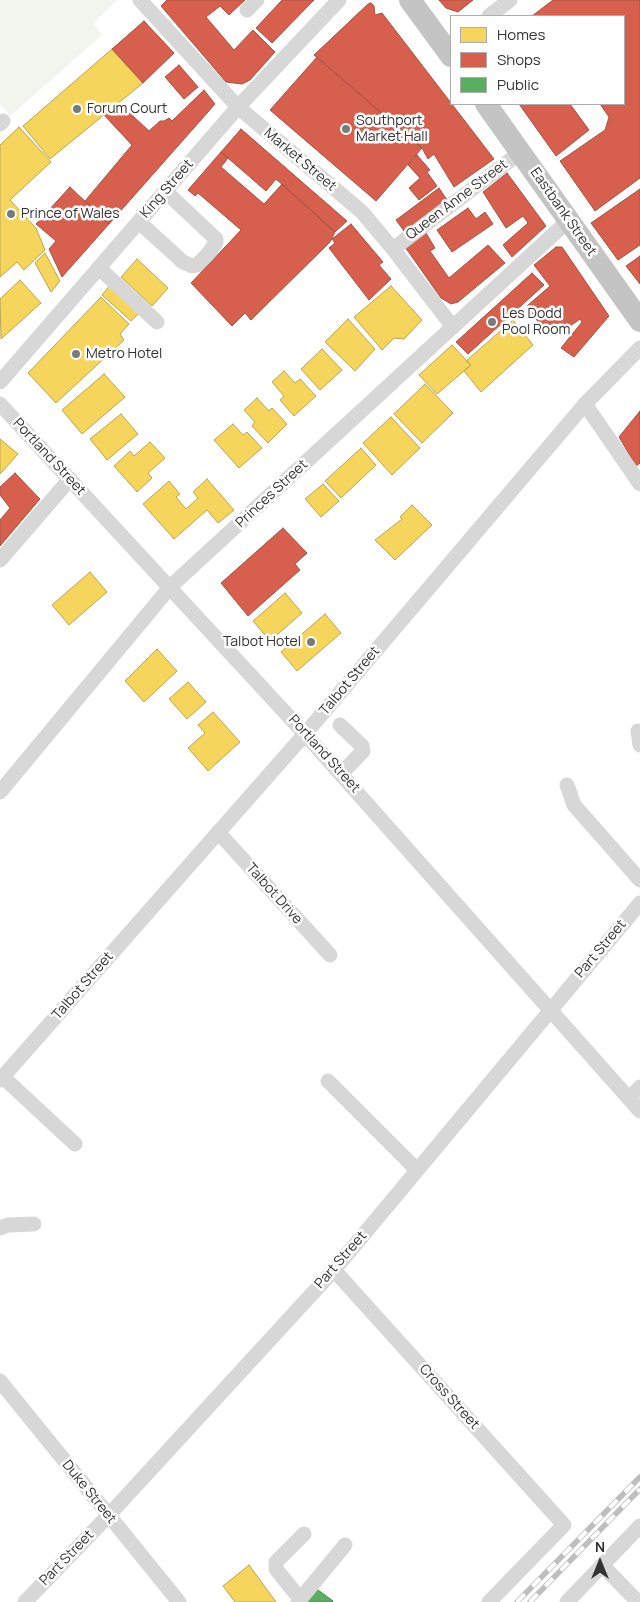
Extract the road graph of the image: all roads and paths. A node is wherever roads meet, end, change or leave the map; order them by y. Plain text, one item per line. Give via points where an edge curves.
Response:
1 (141, 0) edge
2 (339, 0) edge
3 (410, 0) edge
4 (510, 0) edge
5 (491, 15) edge
6 (450, 50) edge
7 (487, 105) edge
8 (238, 107) junction
9 (521, 152) junction
10 (165, 191) junction
11 (569, 220) junction
12 (139, 222) junction
13 (393, 248) junction
14 (99, 268) junction
15 (640, 321) edge
16 (157, 322) dead end
17 (453, 327) junction
18 (640, 348) edge
19 (0, 382) edge
20 (0, 404) edge
21 (585, 404) junction
22 (70, 479) junction
23 (640, 484) edge
24 (0, 560) edge
25 (171, 586) junction
26 (340, 725) dead end
27 (305, 734) junction
28 (341, 774) junction
29 (566, 784) dead end
30 (0, 792) edge
31 (218, 832) junction
32 (640, 880) edge
33 (640, 903) edge
34 (330, 955) dead end
35 (551, 1009) junction
36 (3, 1072) edge
37 (328, 1081) dead end
38 (640, 1087) edge
39 (629, 1099) junction
40 (640, 1111) edge
41 (74, 1144) dead end
42 (417, 1170) junction
43 (34, 1224) dead end
44 (0, 1228) edge
45 (334, 1270) junction
46 (0, 1381) edge
47 (108, 1516) junction
48 (640, 1526) edge
49 (304, 1534) dead end
50 (346, 1545) dead end
51 (602, 1565) junction
52 (299, 1601) edge
53 (25, 1602) edge
54 (179, 1602) edge
55 (489, 1602) edge
56 (567, 1602) edge
57 (638, 1602) edge

1 - 8 street, Market Street
2 - 8 street, King Street
3 - 6 highway
4 - 5 street
7 - 9 highway, Eastbank Street
8 - 10 street, King Street
8 - 13 street, Market Street via 362,212
9 - 11 highway, Eastbank Street
9 - 13 street, Queen Anne Street
10 - 12 street, King Street
10 - 12 street via 216,239 207,255 197,265 183,262
11 - 15 highway, Eastbank Street
11 - 17 street, Princes Street
12 - 14 street, King Street
13 - 17 street, Market Street
14 - 16 street
14 - 19 street, King Street
17 - 25 street, Princes Street
18 - 21 street, Talbot Street
20 - 22 street, Portland Street
21 - 23 street
21 - 27 street, Talbot Street
22 - 24 street
22 - 25 street, Portland Street
25 - 27 street, Portland Street
25 - 30 street, Princes Street
26 - 28 street via 362,746 363,751
27 - 28 street, Portland Street
27 - 31 street, Talbot Street
28 - 35 street, Portland Street
29 - 32 street via 574,805
31 - 34 street, Talbot Drive
31 - 36 street, Talbot Street
33 - 35 street, Part Street
35 - 39 street, Portland Street
35 - 42 street, Part Street
36 - 41 street
37 - 42 street
38 - 39 street
39 - 40 street, Portland Street
42 - 45 street, Part Street
43 - 44 street
45 - 47 street, Part Street
45 - 55 street, Cross Street via 564,1525
46 - 47 street, Duke Street
47 - 53 street, Part Street
47 - 54 street, Duke Street
48 - 51 street
49 - 52 street via 276,1562 276,1569
50 - 52 street
51 - 56 street
51 - 57 street

